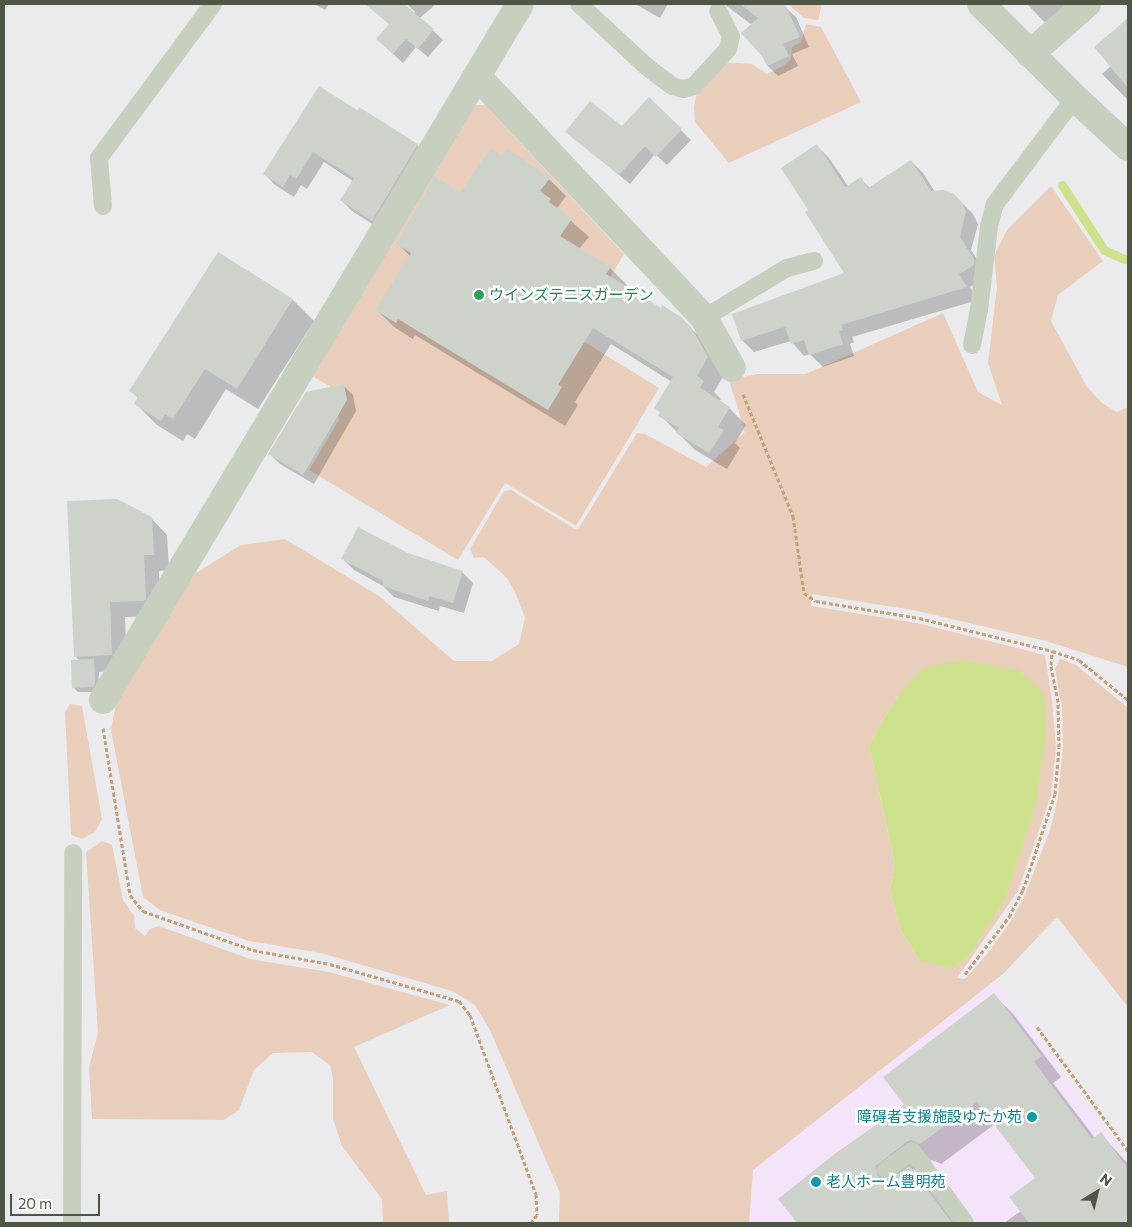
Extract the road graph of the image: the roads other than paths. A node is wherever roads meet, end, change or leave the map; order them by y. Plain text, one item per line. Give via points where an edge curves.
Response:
1 (213, 4) edge
2 (520, 4) edge
3 (579, 4) edge
4 (981, 4) edge
5 (1087, 4) edge
6 (718, 11) dead end
7 (1030, 54) junction
8 (477, 76) junction
9 (1075, 98) junction
10 (1128, 147) edge
11 (103, 206) dead end
12 (814, 261) dead end
13 (704, 318) junction
14 (972, 345) dead end
15 (732, 368) road end
16 (103, 700) road end
17 (73, 853) dead end
18 (886, 1170) dead end
19 (72, 1223) edge
20 (965, 1223) edge

1 - 11 lane via 99,158
2 - 8 street
3 - 6 lane via 647,68 672,86 684,89 694,86 728,49 731,36
4 - 7 street
5 - 7 street
7 - 9 street
8 - 13 street
8 - 16 street
9 - 10 street
9 - 14 lane via 995,204
12 - 13 lane via 787,268
13 - 15 street
17 - 19 lane
18 - 20 lane via 912,1151

